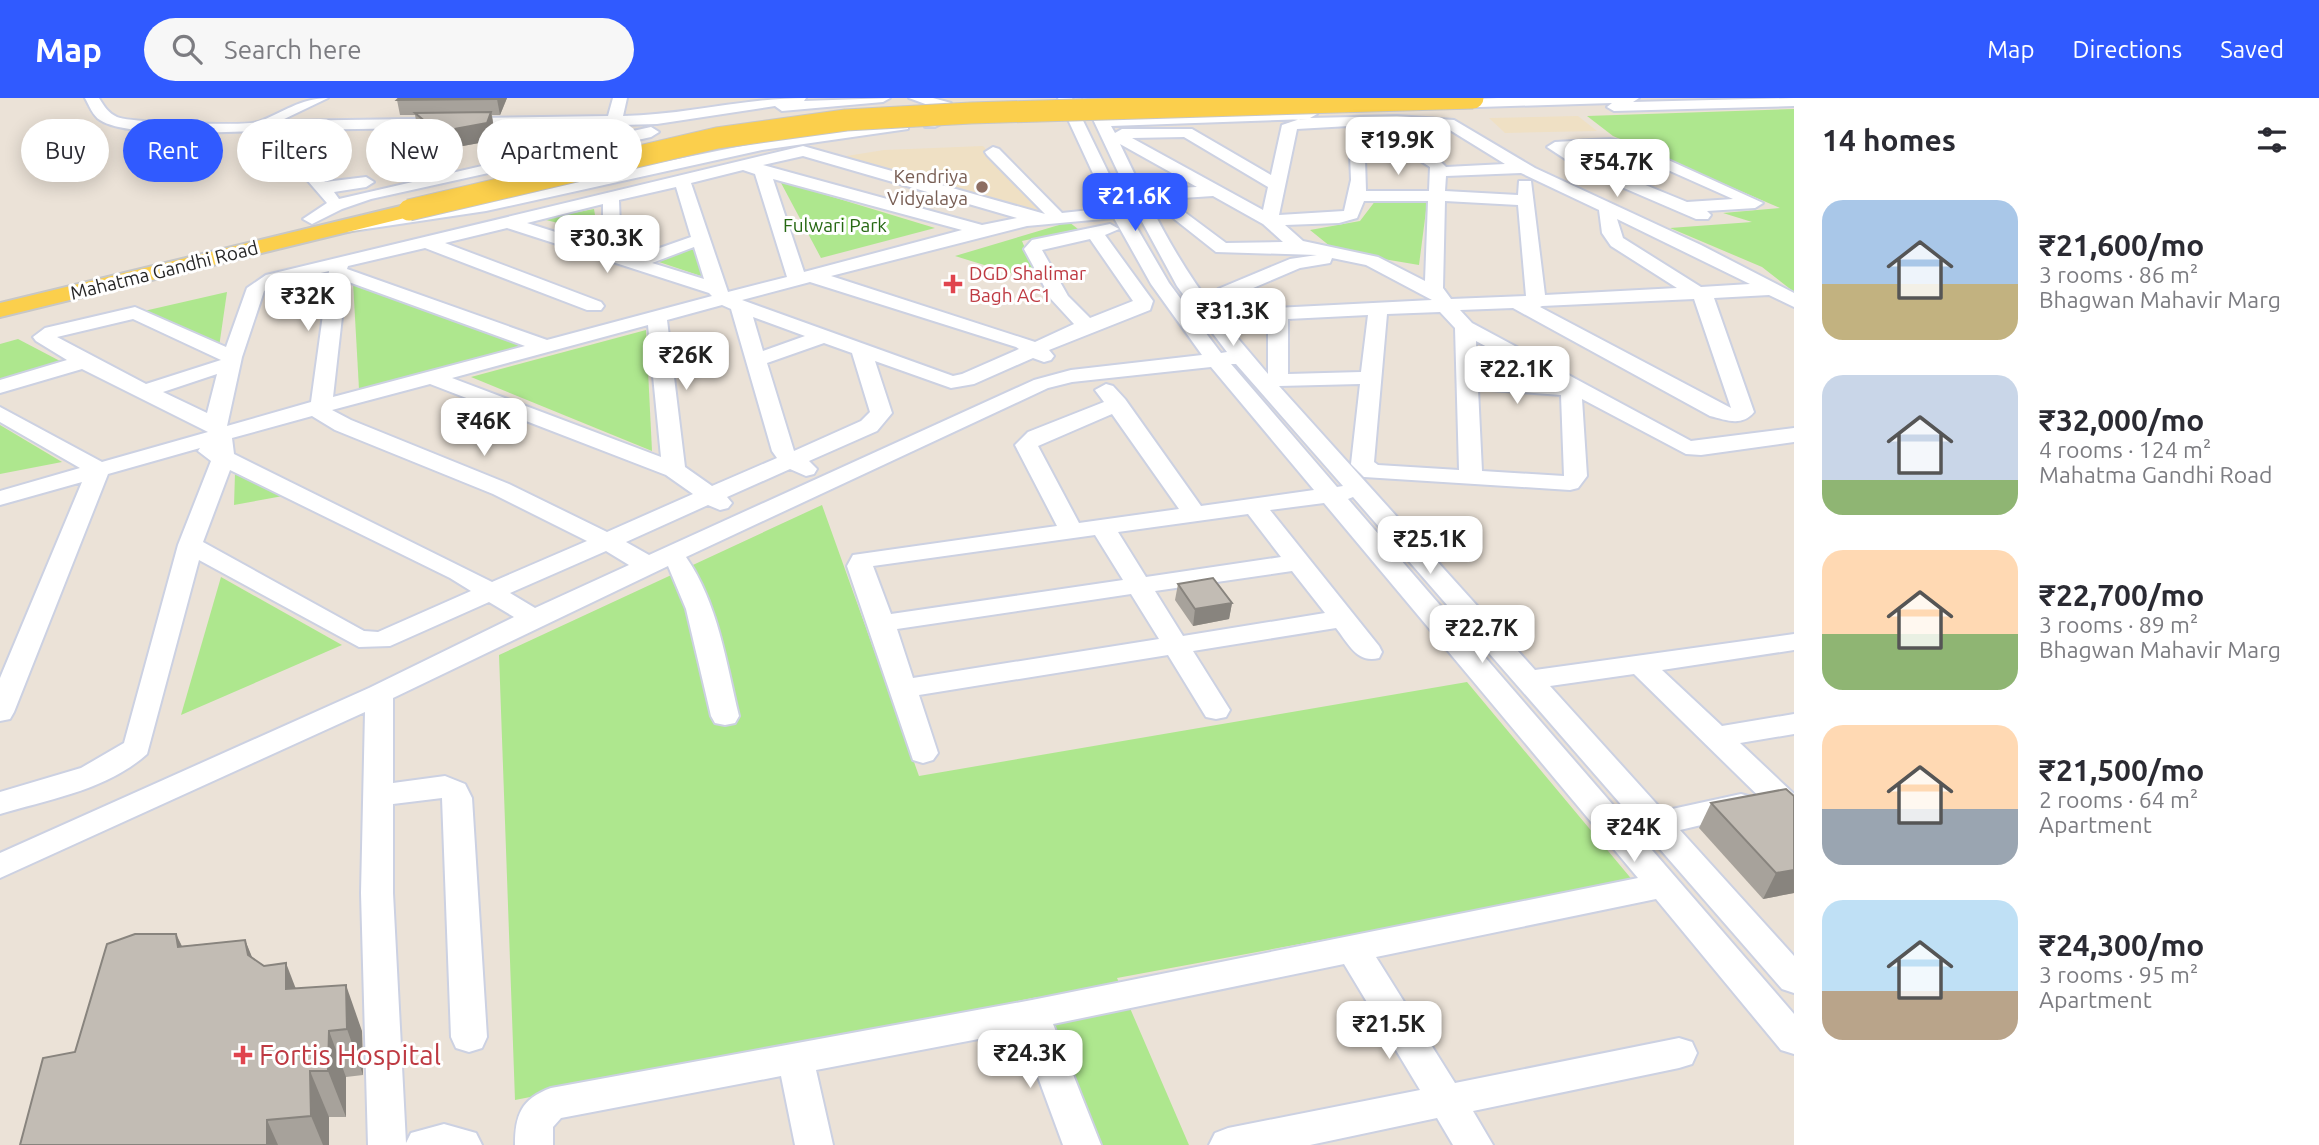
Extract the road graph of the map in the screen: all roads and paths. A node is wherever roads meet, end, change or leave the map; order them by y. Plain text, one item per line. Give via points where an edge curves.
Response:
1 (92, 98) edge
2 (321, 98) edge
3 (620, 98) edge
4 (799, 98) edge
5 (883, 98) edge
6 (916, 98) edge
7 (1065, 98) edge
8 (1090, 98) edge
9 (1173, 98) edge
10 (1473, 98) edge
11 (1632, 98) edge
12 (839, 99) edge
13 (1794, 102) edge
14 (1436, 111) junction
15 (1074, 116) junction
16 (1100, 118) junction
17 (273, 119) edge
18 (615, 119) edge
19 (1362, 122) junction
20 (1448, 122) junction
21 (642, 124) edge
22 (929, 124) junction
23 (642, 125) edge
24 (237, 127) edge
25 (352, 127) edge
26 (477, 128) edge
27 (993, 152) dead end
28 (1373, 153) junction
29 (1424, 154) junction
30 (477, 158) edge
31 (743, 165) junction
32 (477, 166) edge
33 (1588, 167) junction
34 (1524, 168) junction
35 (762, 170) junction
36 (1438, 172) junction
37 (682, 180) junction
38 (317, 182) edge
39 (1278, 185) junction
40 (320, 187) junction
41 (1218, 191) junction
42 (1358, 196) junction
43 (1438, 196) junction
44 (611, 197) junction
45 (1527, 200) junction
46 (342, 203) junction
47 (401, 205) junction
48 (1607, 206) junction
49 (1689, 207) junction
50 (1144, 210) junction
51 (1119, 212) junction
52 (1049, 218) junction
53 (1269, 220) junction
54 (510, 223) junction
55 (1644, 223) junction
56 (319, 224) junction
57 (983, 230) junction
58 (1130, 230) junction
59 (1094, 231) junction
60 (701, 239) junction
61 (429, 243) junction
62 (1303, 247) junction
63 (1353, 255) junction
64 (612, 256) junction
65 (634, 263) junction
66 (338, 268) junction
67 (99, 278) junction
68 (804, 278) junction
69 (1772, 289) junction
70 (1225, 293) dead end
71 (1701, 294) junction
72 (0, 295) edge
73 (727, 298) junction
74 (1441, 300) junction
75 (1794, 301) edge
76 (1526, 302) junction
77 (594, 306) dead end
78 (1378, 309) junction
79 (0, 310) edge
80 (1278, 313) junction
81 (657, 318) junction
82 (1198, 318) junction
83 (1087, 326) junction
84 (1465, 327) junction
85 (823, 336) junction
86 (547, 347) junction
87 (861, 350) junction
88 (1036, 350) junction
89 (1228, 358) junction
90 (231, 360) junction
91 (755, 360) junction
92 (84, 362) junction
93 (1083, 375) junction
94 (435, 378) junction
95 (1370, 378) junction
96 (1465, 382) junction
97 (0, 387) edge
98 (1571, 387) junction
99 (147, 390) junction
100 (1117, 404) junction
101 (318, 407) junction
102 (0, 413) edge
103 (1794, 435) edge
104 (220, 440) junction
105 (793, 462) junction
106 (99, 469) junction
107 (674, 470) junction
108 (1471, 478) junction
109 (829, 481) junction
110 (1360, 491) junction
111 (712, 495) junction
112 (1332, 495) junction
113 (0, 498) edge
114 (1254, 506) junction
115 (1195, 514) junction
116 (739, 523) junction
117 (1102, 526) junction
118 (1071, 530) junction
119 (605, 540) junction
120 (190, 545) junction
121 (660, 560) junction
122 (1298, 562) junction
123 (1139, 586) junction
124 (492, 591) junction
125 (534, 618) junction
126 (1340, 619) junction
127 (882, 623) junction
128 (1794, 642) edge
129 (1175, 645) junction
130 (1369, 652) dead end
131 (1640, 664) junction
132 (1528, 680) junction
133 (902, 689) junction
134 (379, 694) junction
135 (1216, 710) dead end
136 (0, 712) edge
137 (725, 716) dead end
138 (1794, 724) edge
139 (1717, 737) junction
140 (923, 753) dead end
141 (379, 795) junction
142 (1789, 801) edge
143 (0, 803) edge
144 (1656, 824) junction
145 (0, 866) edge
146 (1664, 885) junction
147 (1353, 948) junction
148 (1788, 965) edge
149 (1031, 1014) junction
150 (468, 1037) dead end
151 (1794, 1038) edge
152 (1679, 1053) dead end
153 (796, 1060) junction
154 (1448, 1103) junction
155 (387, 1145) edge
156 (424, 1145) edge
157 (463, 1145) edge
158 (534, 1145) edge
159 (814, 1145) edge
160 (1082, 1145) edge
161 (1228, 1145) edge
162 (1474, 1145) edge

1 - 24 street via 103,116 117,123
2 - 17 street
3 - 18 street
4 - 21 street
5 - 12 street
6 - 22 street via 938,102 948,111 948,116
7 - 15 street
8 - 16 street
9 - 47 main road via 889,106 784,117 685,133
10 - 47 main road, bridge via 846,120 717,138
11 - 16 street
12 - 23 street
13 - 14 street
14 - 16 street
14 - 20 street
15 - 16 street
15 - 22 street
15 - 51 street
16 - 50 street
19 - 20 street
19 - 28 street
19 - 29 street
19 - 39 street via 1290,125
20 - 34 street
22 - 56 street via 760,144 455,213
25 - 26 street
27 - 52 street
28 - 29 street
28 - 42 street
29 - 36 street via 1435,162
30 - 40 street via 344,187
31 - 35 street
31 - 37 street
31 - 52 street via 809,151
32 - 46 street
33 - 34 street
33 - 49 street
33 - 49 street via 1555,147 1626,146 1755,203
34 - 36 street
34 - 45 street
34 - 48 street
35 - 57 street
35 - 68 street
36 - 43 street
37 - 44 street
37 - 60 street
38 - 40 street
39 - 41 street via 1187,132 1122,134 1122,139
39 - 53 street
40 - 46 street
41 - 53 street
41 - 62 street via 1164,193 1157,199 1222,248
42 - 43 street
42 - 53 street via 1347,216
43 - 45 street
43 - 74 street via 1434,288
44 - 54 street
44 - 64 street
45 - 76 street
46 - 56 street
47 - 56 main road, Mahatma Gandhi Road
48 - 55 street
48 - 71 street via 1617,242
49 - 55 street via 1702,215
50 - 51 street
50 - 82 street via 1186,286
51 - 52 street
51 - 58 street
52 - 57 street
53 - 62 street
54 - 61 street
54 - 64 street
55 - 69 street
56 - 67 main road, Mahatma Gandhi Road
57 - 68 street
58 - 59 street
58 - 82 street via 1160,284
59 - 83 street via 1144,303 1139,309
59 - 83 street via 1032,249 1060,299
60 - 65 street
60 - 73 street
61 - 66 street
61 - 77 street
62 - 63 street
63 - 70 street via 1300,262
63 - 74 street via 1381,265
64 - 65 street
65 - 73 street
66 - 86 street
66 - 90 street via 259,285
66 - 101 street
67 - 72 main road, Mahatma Gandhi Road
67 - 79 main road, Mahatma Gandhi Road
68 - 73 street
68 - 88 street
69 - 71 street
69 - 75 street
71 - 76 street
71 - 76 street via 1742,408 1740,415 1718,411
73 - 81 street
73 - 85 street
73 - 91 street
74 - 76 street
74 - 78 street
74 - 84 street
78 - 80 street
78 - 95 street
80 - 82 street
80 - 95 street via 1278,380
81 - 86 street
81 - 107 street
82 - 89 street
83 - 88 street
84 - 96 street
84 - 98 street
85 - 87 street
85 - 91 street
86 - 94 street
87 - 88 street via 951,383
87 - 105 street via 879,418
88 - 93 street
89 - 93 street
89 - 110 street
89 - 112 street
90 - 92 street via 130,313 43,337
90 - 99 street
90 - 104 street
91 - 105 street via 783,451
92 - 97 street
92 - 99 street
93 - 100 street
93 - 109 street via 1041,384
94 - 101 street
94 - 107 street
95 - 108 street via 1365,469
96 - 98 street
96 - 108 street
98 - 103 street via 1686,447
98 - 108 street via 1574,481 1560,485
99 - 104 street
100 - 115 street
100 - 118 street via 1026,445
101 - 104 street
101 - 119 street via 343,425 501,489
102 - 106 street
104 - 106 street via 192,443
104 - 120 street
104 - 124 street
105 - 109 street
105 - 111 street
106 - 113 street
106 - 136 street
107 - 111 street
109 - 116 street
110 - 112 street
110 - 132 street
111 - 116 street
111 - 119 street
112 - 114 street
112 - 146 street
114 - 115 street
114 - 122 street
115 - 117 street
116 - 121 street
117 - 118 street
117 - 123 street
118 - 127 street via 866,558 860,566
119 - 121 street
119 - 124 street
120 - 124 street via 369,641 396,636
120 - 143 street via 137,747 102,770
121 - 125 street
121 - 137 street via 680,564 703,623
122 - 123 street
122 - 126 street
123 - 127 street
123 - 129 street
124 - 125 street
125 - 134 street
126 - 129 street
126 - 130 street
127 - 133 street
128 - 131 street
129 - 133 street
129 - 135 street
131 - 132 street
131 - 139 street
132 - 144 street
133 - 140 street
134 - 141 street
134 - 145 street
138 - 139 street
139 - 142 street
141 - 150 street via 445,787 457,797
141 - 155 street via 377,893
142 - 144 street
144 - 148 street
146 - 147 street
146 - 151 street
147 - 149 street
147 - 154 street
149 - 153 street
149 - 160 street
152 - 154 street
153 - 158 street via 551,1104 534,1121
153 - 159 street
154 - 161 street
154 - 162 street
156 - 157 street via 441,1140

